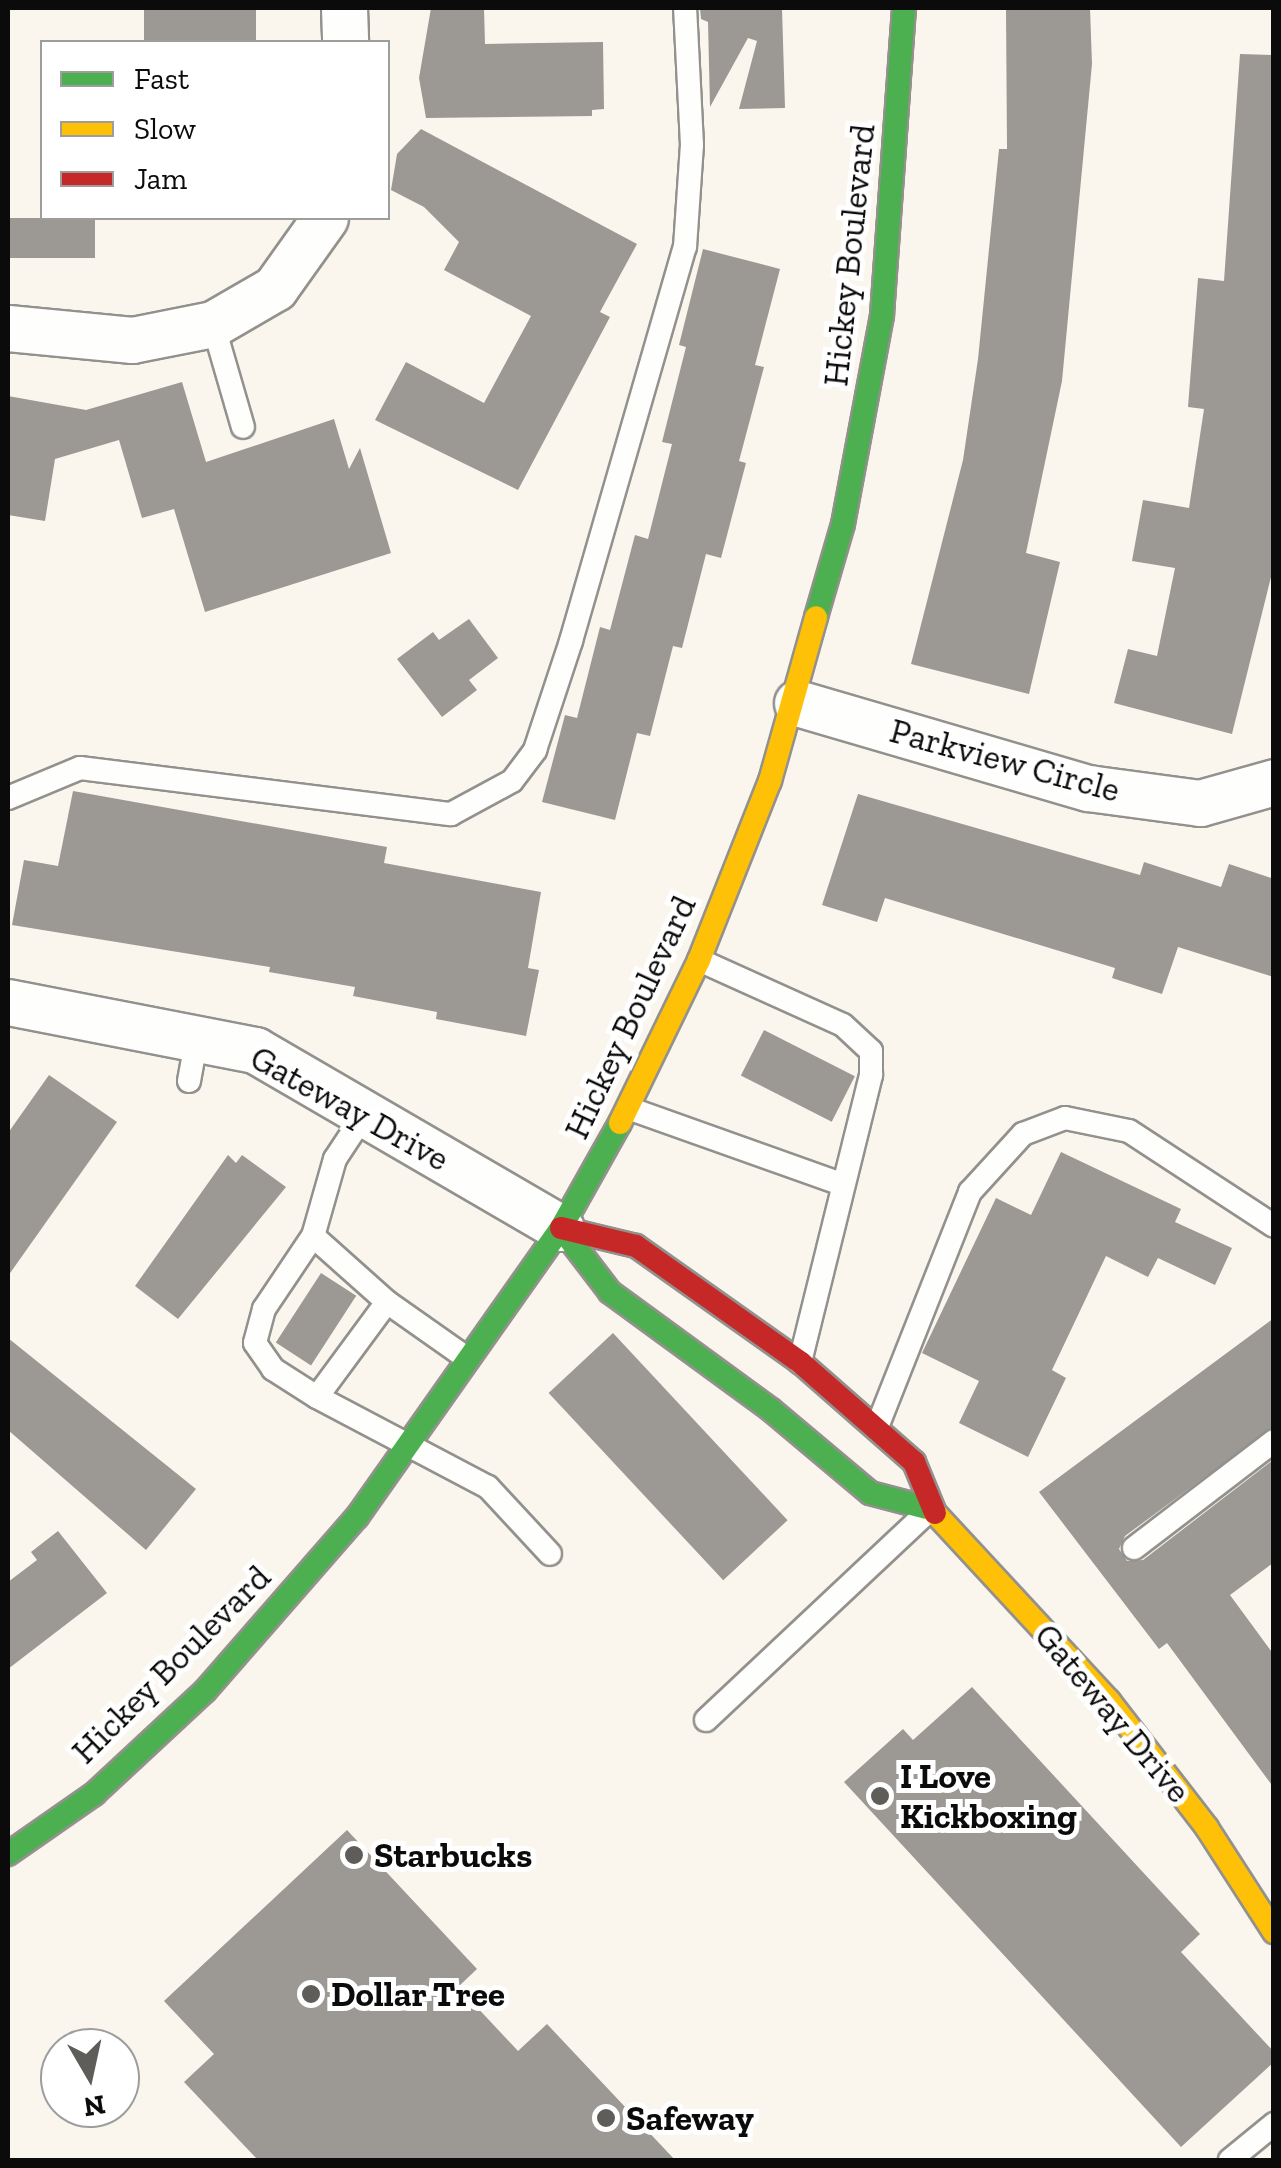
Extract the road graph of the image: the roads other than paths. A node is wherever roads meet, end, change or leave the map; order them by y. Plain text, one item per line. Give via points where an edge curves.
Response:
1 (344, 8) edge
2 (684, 8) edge
3 (904, 8) edge
4 (345, 40) edge
5 (324, 220) edge
6 (212, 324) junction
7 (8, 328) edge
8 (244, 427) dead end
9 (796, 702) junction
10 (1274, 782) edge
11 (8, 798) edge
12 (698, 960) junction
13 (8, 1002) edge
14 (197, 1037) junction
15 (188, 1080) dead end
16 (628, 1108) junction
17 (366, 1112) junction
18 (841, 1184) junction
19 (1274, 1226) edge
20 (561, 1228) junction
21 (313, 1236) junction
22 (386, 1302) junction
23 (468, 1360) junction
24 (800, 1362) junction
25 (317, 1397) junction
26 (877, 1427) junction
27 (411, 1440) junction
28 (1274, 1441) edge
29 (931, 1510) junction
30 (1134, 1548) dead end
31 (550, 1554) dead end
32 (706, 1720) dead end
33 (8, 1854) edge
34 (1274, 1932) edge
35 (1274, 2124) edge
36 (1230, 2160) edge

1 - 4 street
2 - 11 lane via 692,144 685,247 571,641 535,750 512,781 451,814 80,768
3 - 9 main road, Hickey Boulevard via 882,315 843,524
5 - 6 street via 274,288
6 - 7 street via 132,340
6 - 8 lane
9 - 10 street, Parkview Circle via 1088,788 1200,803
9 - 12 main road, Hickey Boulevard
12 - 16 main road, Hickey Boulevard
12 - 18 lane via 842,1025 872,1051
13 - 14 street, Gateway Drive
14 - 15 lane
14 - 17 street, Gateway Drive via 255,1050
16 - 18 lane
16 - 20 main road, Hickey Boulevard
17 - 20 street, Gateway Drive
17 - 21 lane via 335,1160
18 - 24 lane
19 - 26 lane via 1129,1131 1065,1118 1024,1134 970,1192
20 - 23 main road, Hickey Boulevard
20 - 24 main road, Gateway Drive via 636,1246
20 - 29 main road, Gateway Drive via 610,1292 716,1367 870,1493
21 - 22 lane
21 - 25 lane via 264,1309 255,1342 273,1368
22 - 23 lane
22 - 25 lane
23 - 27 main road, Hickey Boulevard
24 - 26 main road, Gateway Drive
25 - 27 lane
26 - 29 main road, Gateway Drive via 914,1462
27 - 31 lane via 488,1487
27 - 33 main road, Hickey Boulevard via 357,1517 204,1691 94,1794
28 - 30 lane
29 - 32 lane
29 - 34 main road, Gateway Drive via 1109,1701 1206,1828
35 - 36 lane

